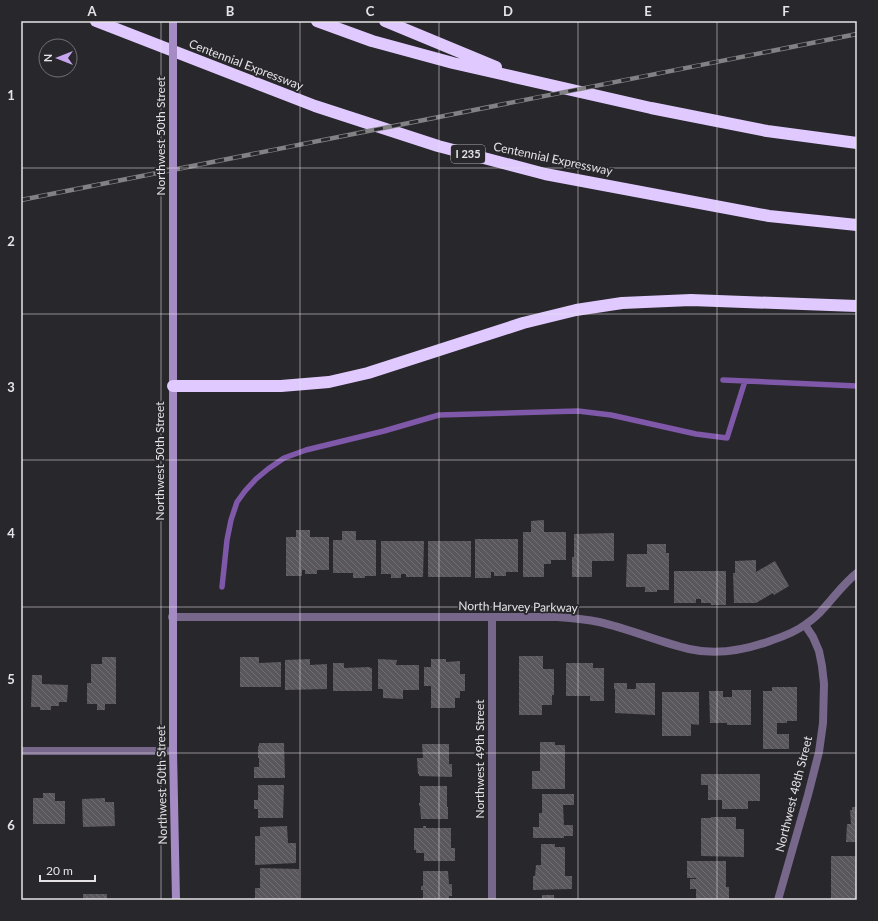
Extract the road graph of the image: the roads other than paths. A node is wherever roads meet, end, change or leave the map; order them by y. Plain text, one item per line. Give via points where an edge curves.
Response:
1 (96, 21) edge
2 (173, 21) edge
3 (317, 21) edge
4 (385, 21) edge
5 (528, 81) junction
6 (857, 143) edge
7 (857, 224) edge
8 (857, 306) edge
9 (172, 386) junction
10 (857, 573) edge
11 (172, 617) junction
12 (492, 617) junction
13 (805, 625) junction
14 (21, 751) edge
15 (173, 751) junction
16 (176, 900) edge
17 (492, 900) edge
18 (778, 900) edge

1 - 7 highway, Centennial Expressway / I 235 via 315,106 438,146 545,174 769,216
2 - 9 main road, Northwest 50th Street, bridge
3 - 5 highway via 372,41
4 - 5 highway
5 - 6 highway via 767,131
8 - 9 highway via 691,300 622,303 576,310 523,323 368,373 329,382 281,386
9 - 11 main road, Northwest 50th Street
10 - 13 street, North Harvey Parkway via 824,609
11 - 12 street, North Harvey Parkway
11 - 15 main road, Northwest 50th Street
12 - 13 street, North Harvey Parkway via 579,619 599,622 670,644 711,651 728,651 764,643 785,636
12 - 17 street, Northwest 49th Street
13 - 18 street, Northwest 48th Street via 820,651 824,684 822,723 819,752
14 - 15 street
15 - 16 main road, Northwest 50th Street

